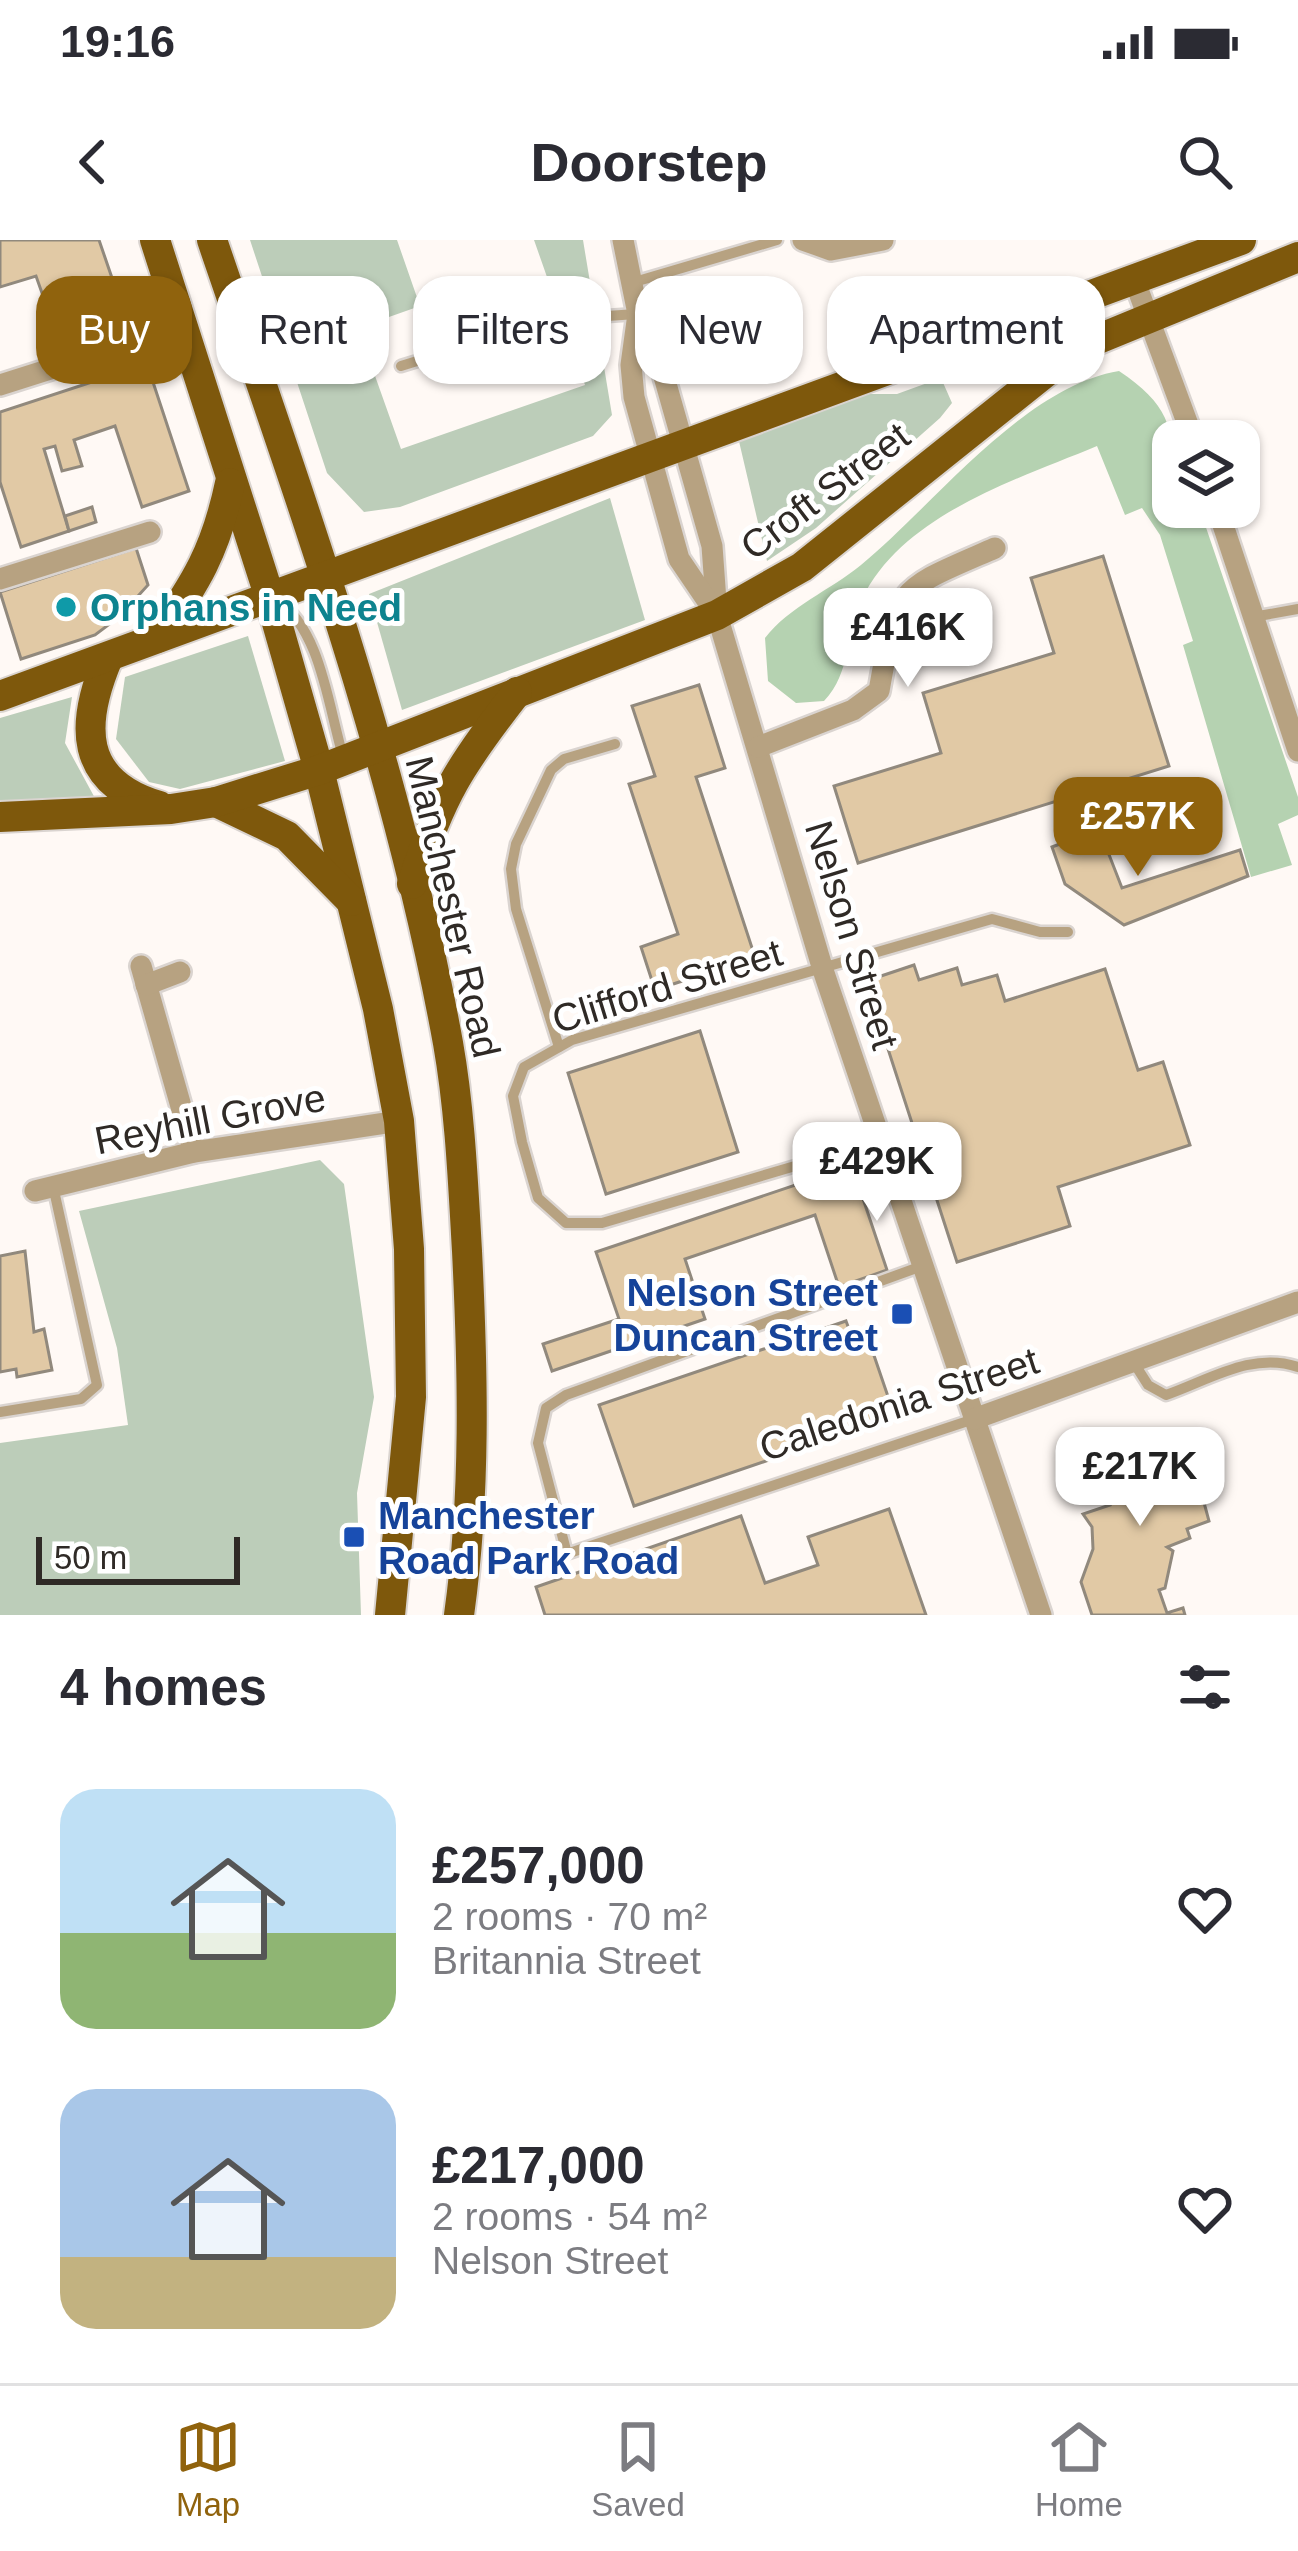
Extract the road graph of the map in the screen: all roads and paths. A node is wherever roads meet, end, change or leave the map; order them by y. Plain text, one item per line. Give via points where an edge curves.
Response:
1 (155, 240) edge
2 (212, 240) edge
3 (623, 240) edge
4 (777, 240) edge
5 (803, 240) edge
6 (884, 240) edge
7 (1241, 240) edge
8 (1298, 257) edge
9 (166, 276) edge
10 (1133, 279) junction
11 (631, 283) junction
12 (635, 301) edge
13 (635, 314) edge
14 (1148, 318) junction
15 (635, 335) edge
16 (192, 361) edge
17 (401, 365) dead end
18 (36, 374) edge
19 (666, 384) edge
20 (0, 385) edge
21 (1186, 420) edge
22 (683, 443) junction
23 (649, 456) junction
24 (231, 476) junction
25 (1224, 528) edge
26 (150, 532) dead end
27 (995, 548) dead end
28 (327, 576) junction
29 (0, 579) edge
30 (269, 595) junction
31 (1298, 609) edge
32 (717, 615) junction
33 (1253, 616) junction
34 (157, 638) junction
35 (108, 658) junction
36 (517, 692) junction
37 (0, 696) edge
38 (615, 744) dead end
39 (376, 745) junction
40 (758, 747) junction
41 (1298, 751) edge
42 (331, 764) junction
43 (217, 802) junction
44 (171, 809) junction
45 (0, 817) edge
46 (412, 884) junction
47 (351, 901) junction
48 (1067, 932) dead end
49 (823, 970) junction
50 (180, 972) dead end
51 (559, 1047) junction
52 (398, 1121) junction
53 (880, 1141) junction
54 (194, 1152) junction
55 (44, 1188) joint
56 (922, 1267) junction
57 (1298, 1302) edge
58 (1133, 1363) junction
59 (1298, 1367) edge
60 (0, 1412) edge
61 (974, 1419) junction
62 (566, 1550) junction
63 (521, 1569) dead end
64 (390, 1615) edge
65 (459, 1615) edge
66 (1041, 1615) edge

1 - 9 main road
2 - 28 main road, Manchester Road
3 - 11 street, Nelson Street
4 - 11 lane
5 - 6 street via 830,250
7 - 10 main road, Croft Street
8 - 14 main road, Croft Street
10 - 14 street
10 - 22 main road, Croft Street
11 - 12 street, Nelson Street
13 - 17 lane via 550,320
14 - 21 street
14 - 32 main road, Croft Street via 1096,340 1017,391 817,556
15 - 23 street, Nelson Street via 631,364
16 - 24 main road
18 - 20 street
19 - 22 street, Nelson Street
22 - 23 main road, Croft Street
22 - 32 street, Nelson Street via 712,546
23 - 28 main road, Croft Street
23 - 32 street, Nelson Street via 679,559
24 - 30 main road
24 - 34 main road via 218,539
25 - 33 street
26 - 29 street
27 - 40 street via 920,580 893,610 879,691 854,710
28 - 30 main road, Croft Street
28 - 39 main road, Manchester Road
30 - 34 main road, Croft Street
30 - 42 main road
31 - 33 lane
32 - 36 main road, Croft Street
32 - 40 street, Nelson Street
33 - 41 street
34 - 35 main road, Croft Street
35 - 37 main road, Croft Street
35 - 44 main road via 89,703 94,752 119,787
36 - 39 main road, Croft Street
36 - 46 main road via 457,769
38 - 51 lane via 551,770 516,844 516,909
39 - 42 main road, Croft Street
39 - 46 main road, Manchester Road
40 - 49 street, Nelson Street
42 - 43 main road, Croft Street
42 - 47 main road
43 - 44 main road, Croft Street
43 - 47 main road via 287,836
44 - 45 main road, Croft Street
46 - 65 main road, Manchester Road via 448,1045 463,1174 473,1379
47 - 52 main road
48 - 49 lane, Clifford Street via 992,919
49 - 51 lane, Clifford Street
49 - 53 street, Nelson Street
50 - 54 street via 143,975
51 - 53 lane, Clifford Street via 524,1067 513,1096 538,1198 566,1223 602,1223
52 - 54 street, Reyhill Grove
52 - 64 main road via 411,1397
53 - 56 street, Nelson Street
54 - 55 street, Reyhill Grove
55 - 60 lane via 97,1385 81,1399
56 - 61 street, Nelson Street
56 - 62 lane via 546,1408 538,1443
57 - 58 street, Caledonia Street
58 - 59 lane via 1166,1395 1239,1366 1278,1360
58 - 61 street, Caledonia Street
61 - 62 lane, Caledonia Street
61 - 66 street, Nelson Street
62 - 63 lane, Caledonia Street

